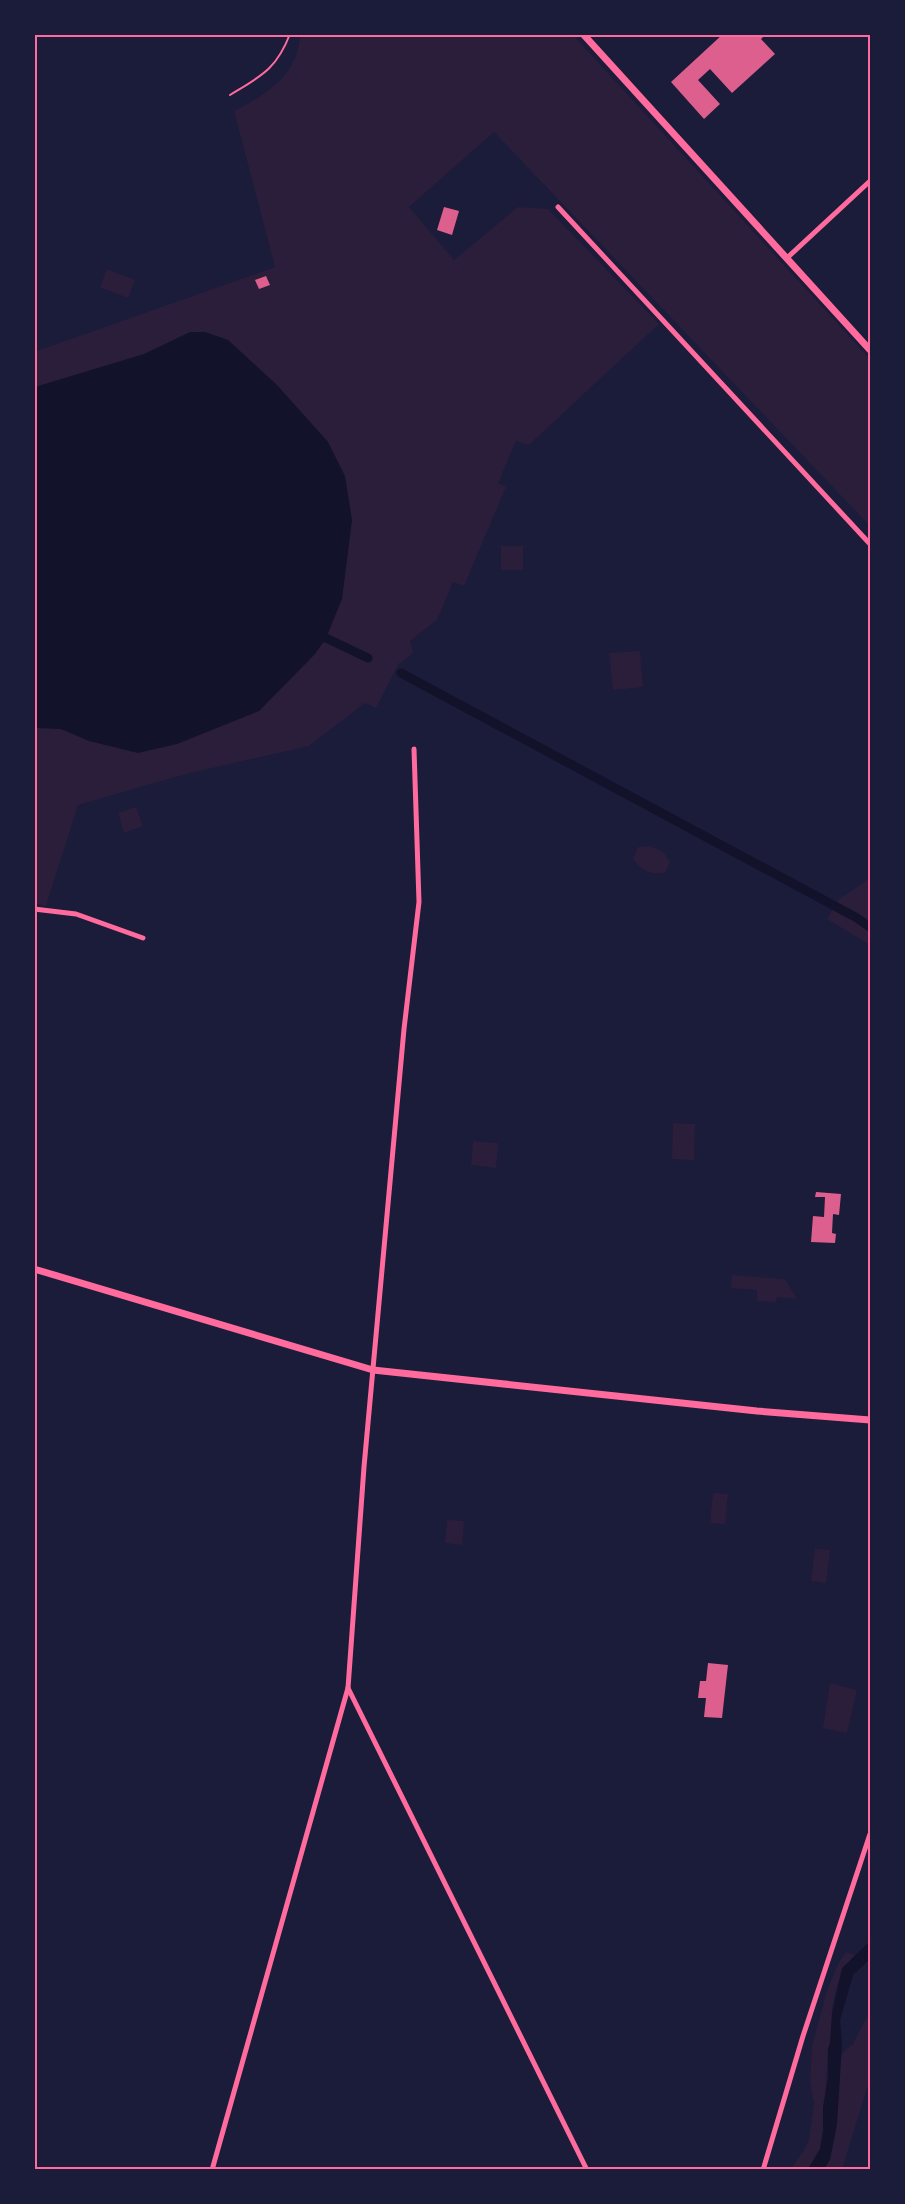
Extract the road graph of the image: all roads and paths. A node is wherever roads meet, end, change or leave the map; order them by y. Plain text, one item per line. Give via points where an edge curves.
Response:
1 (290, 34) edge
2 (583, 34) edge
3 (230, 95) dead end
4 (870, 181) edge
5 (558, 207) dead end
6 (787, 258) junction
7 (870, 350) edge
8 (870, 544) edge
9 (414, 749) dead end
10 (34, 909) edge
11 (143, 938) dead end
12 (34, 1269) edge
13 (373, 1370) junction
14 (870, 1420) edge
15 (348, 1688) junction
16 (870, 1834) edge
17 (212, 2169) edge
18 (587, 2169) edge
19 (763, 2169) edge

1 - 3 lane via 284,49 262,76
2 - 6 main road
4 - 6 street
5 - 8 street
6 - 7 main road
9 - 13 street via 419,902
10 - 11 street via 76,914
12 - 13 main road
13 - 14 main road
13 - 15 street
15 - 17 street
15 - 18 street
16 - 19 street

